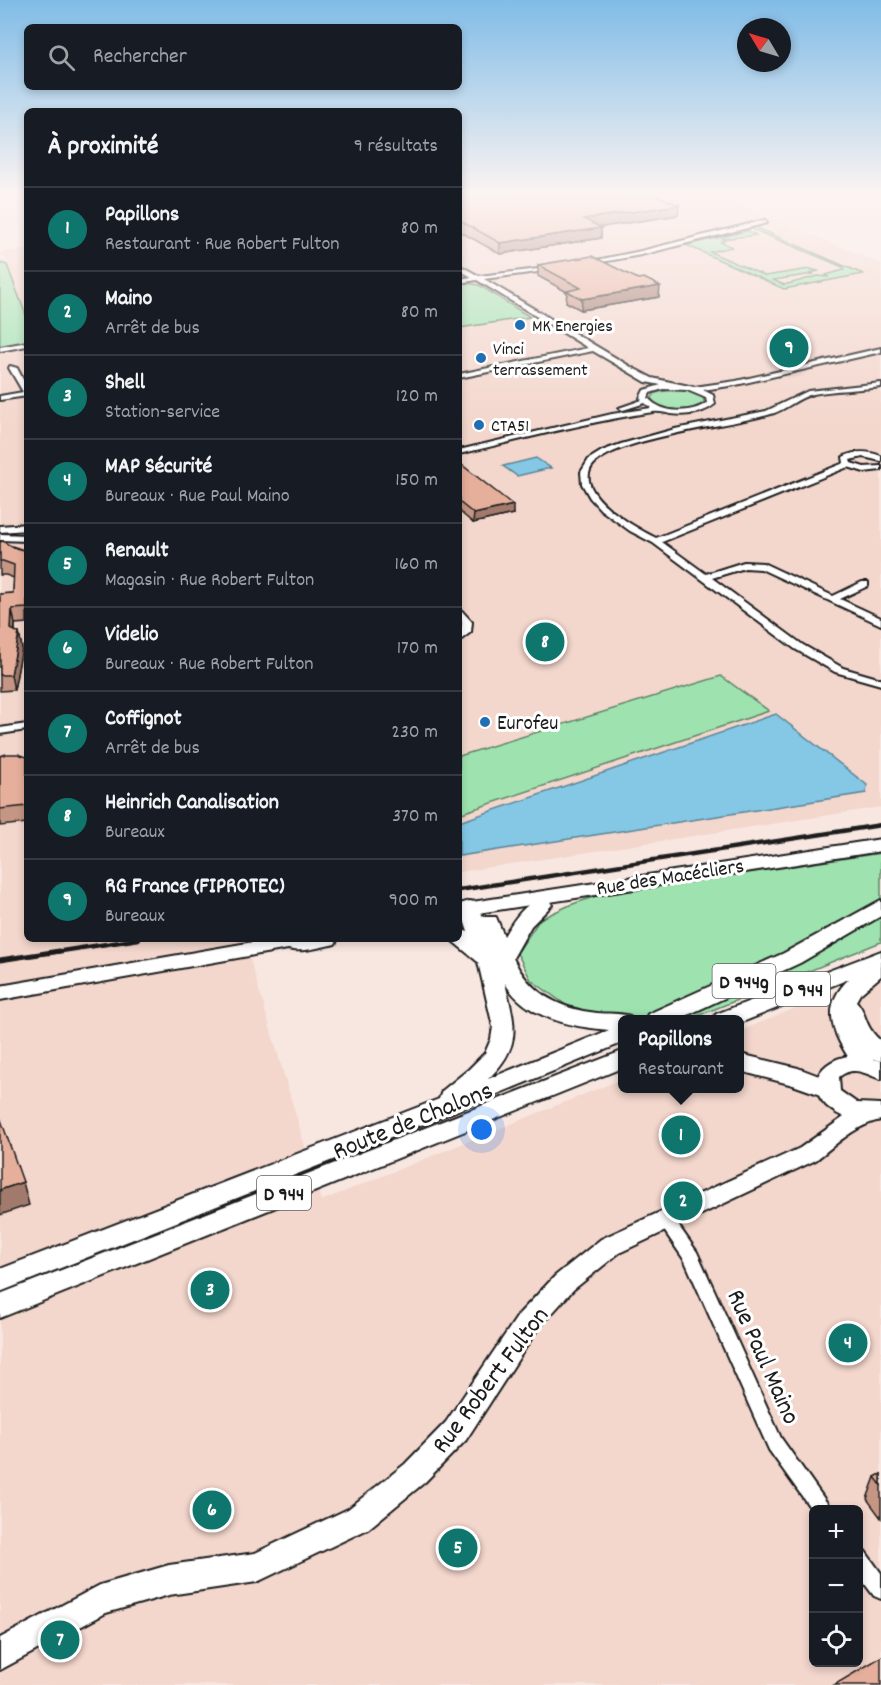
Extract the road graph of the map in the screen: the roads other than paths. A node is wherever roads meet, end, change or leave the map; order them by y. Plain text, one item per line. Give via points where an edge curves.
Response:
1 (468, 273) edge
2 (521, 273) edge
3 (478, 279) junction
4 (462, 280) edge
5 (24, 345) edge
6 (0, 349) edge
7 (594, 349) junction
8 (881, 352) edge
9 (13, 368) dead end
10 (628, 369) junction
11 (462, 375) edge
12 (881, 385) edge
13 (673, 386) junction
14 (24, 388) edge
15 (694, 389) junction
16 (652, 390) junction
17 (24, 395) edge
18 (710, 397) junction
19 (0, 399) edge
20 (645, 401) junction
21 (659, 409) junction
22 (686, 412) junction
23 (704, 427) junction
24 (462, 449) edge
25 (462, 449) edge
26 (878, 456) edge
27 (848, 464) junction
28 (881, 468) edge
29 (866, 470) junction
30 (881, 476) edge
31 (24, 527) edge
32 (0, 529) edge
33 (0, 537) edge
34 (24, 538) edge
35 (656, 541) junction
36 (705, 577) junction
37 (865, 584) dead end
38 (833, 600) junction
39 (462, 617) edge
40 (881, 622) edge
41 (462, 635) edge
42 (881, 682) edge
43 (24, 727) edge
44 (0, 730) edge
45 (881, 845) edge
46 (607, 886) junction
47 (542, 904) junction
48 (881, 907) edge
49 (472, 912) edge
50 (462, 938) edge
51 (291, 942) edge
52 (308, 942) edge
53 (224, 955) junction
54 (881, 958) edge
55 (495, 959) junction
56 (881, 966) edge
57 (0, 993) edge
58 (665, 1015) edge
59 (737, 1015) edge
60 (618, 1022) edge
61 (618, 1036) edge
62 (618, 1061) edge
63 (875, 1062) edge
64 (744, 1064) edge
65 (618, 1068) edge
66 (568, 1080) junction
67 (830, 1094) junction
68 (433, 1111) junction
69 (874, 1113) edge
70 (836, 1132) junction
71 (665, 1220) junction
72 (0, 1281) edge
73 (0, 1306) edge
74 (820, 1505) edge
75 (859, 1559) edge
76 (881, 1589) edge
77 (0, 1654) edge

1 - 3 street
2 - 3 street
3 - 4 street
3 - 7 street
5 - 6 street
7 - 10 street
7 - 11 street
8 - 15 street
8 - 18 street
9 - 14 street
10 - 13 street
10 - 16 street
12 - 23 street via 807,393 778,410
13 - 15 street
13 - 16 street
15 - 18 street
16 - 20 street via 644,395
17 - 19 street
18 - 22 street via 707,407
20 - 21 street
20 - 24 street
21 - 22 street
21 - 25 street
22 - 23 street
23 - 35 street via 617,448 592,461 586,470 584,481 594,500 634,531
26 - 27 street via 852,455 846,459
27 - 29 street
27 - 35 street
28 - 29 street
29 - 30 street
31 - 32 street
33 - 34 street
35 - 36 street
36 - 38 street via 744,565 763,566
36 - 42 street via 799,647 839,670
37 - 38 street
38 - 40 street
39 - 41 street via 466,632
43 - 44 street
45 - 46 street, Rue des Macécliers
46 - 47 street
46 - 49 street, Rue des Macécliers
47 - 49 street
47 - 55 main road
48 - 58 main road, D 944g via 792,958
49 - 55 main road
50 - 55 main road
51 - 53 street
52 - 53 street
53 - 57 street
54 - 59 main road, D 944
55 - 60 main road via 523,992 543,1005 581,1019
55 - 68 main road via 504,1027 500,1050 490,1065
56 - 63 main road via 859,980 849,993 857,1029 873,1048
61 - 68 main road, Route de Chalons / D 944
62 - 66 main road, Route de Chalons / D 944
63 - 67 street via 835,1067 828,1074
64 - 67 main road via 798,1077
65 - 66 main road
66 - 73 main road, Route de Chalons / D 944
67 - 69 street via 848,1109
67 - 70 street via 837,1115
68 - 72 main road, Route de Chalons / D 944
69 - 70 street, Rue Robert Fulton
70 - 71 street, Rue Robert Fulton via 808,1154
71 - 74 street, Rue Paul Maino via 691,1257 775,1444
71 - 77 street, Rue Robert Fulton via 610,1246 564,1283 528,1322 456,1431 415,1473 358,1519 257,1567 169,1581 100,1600
75 - 76 street

